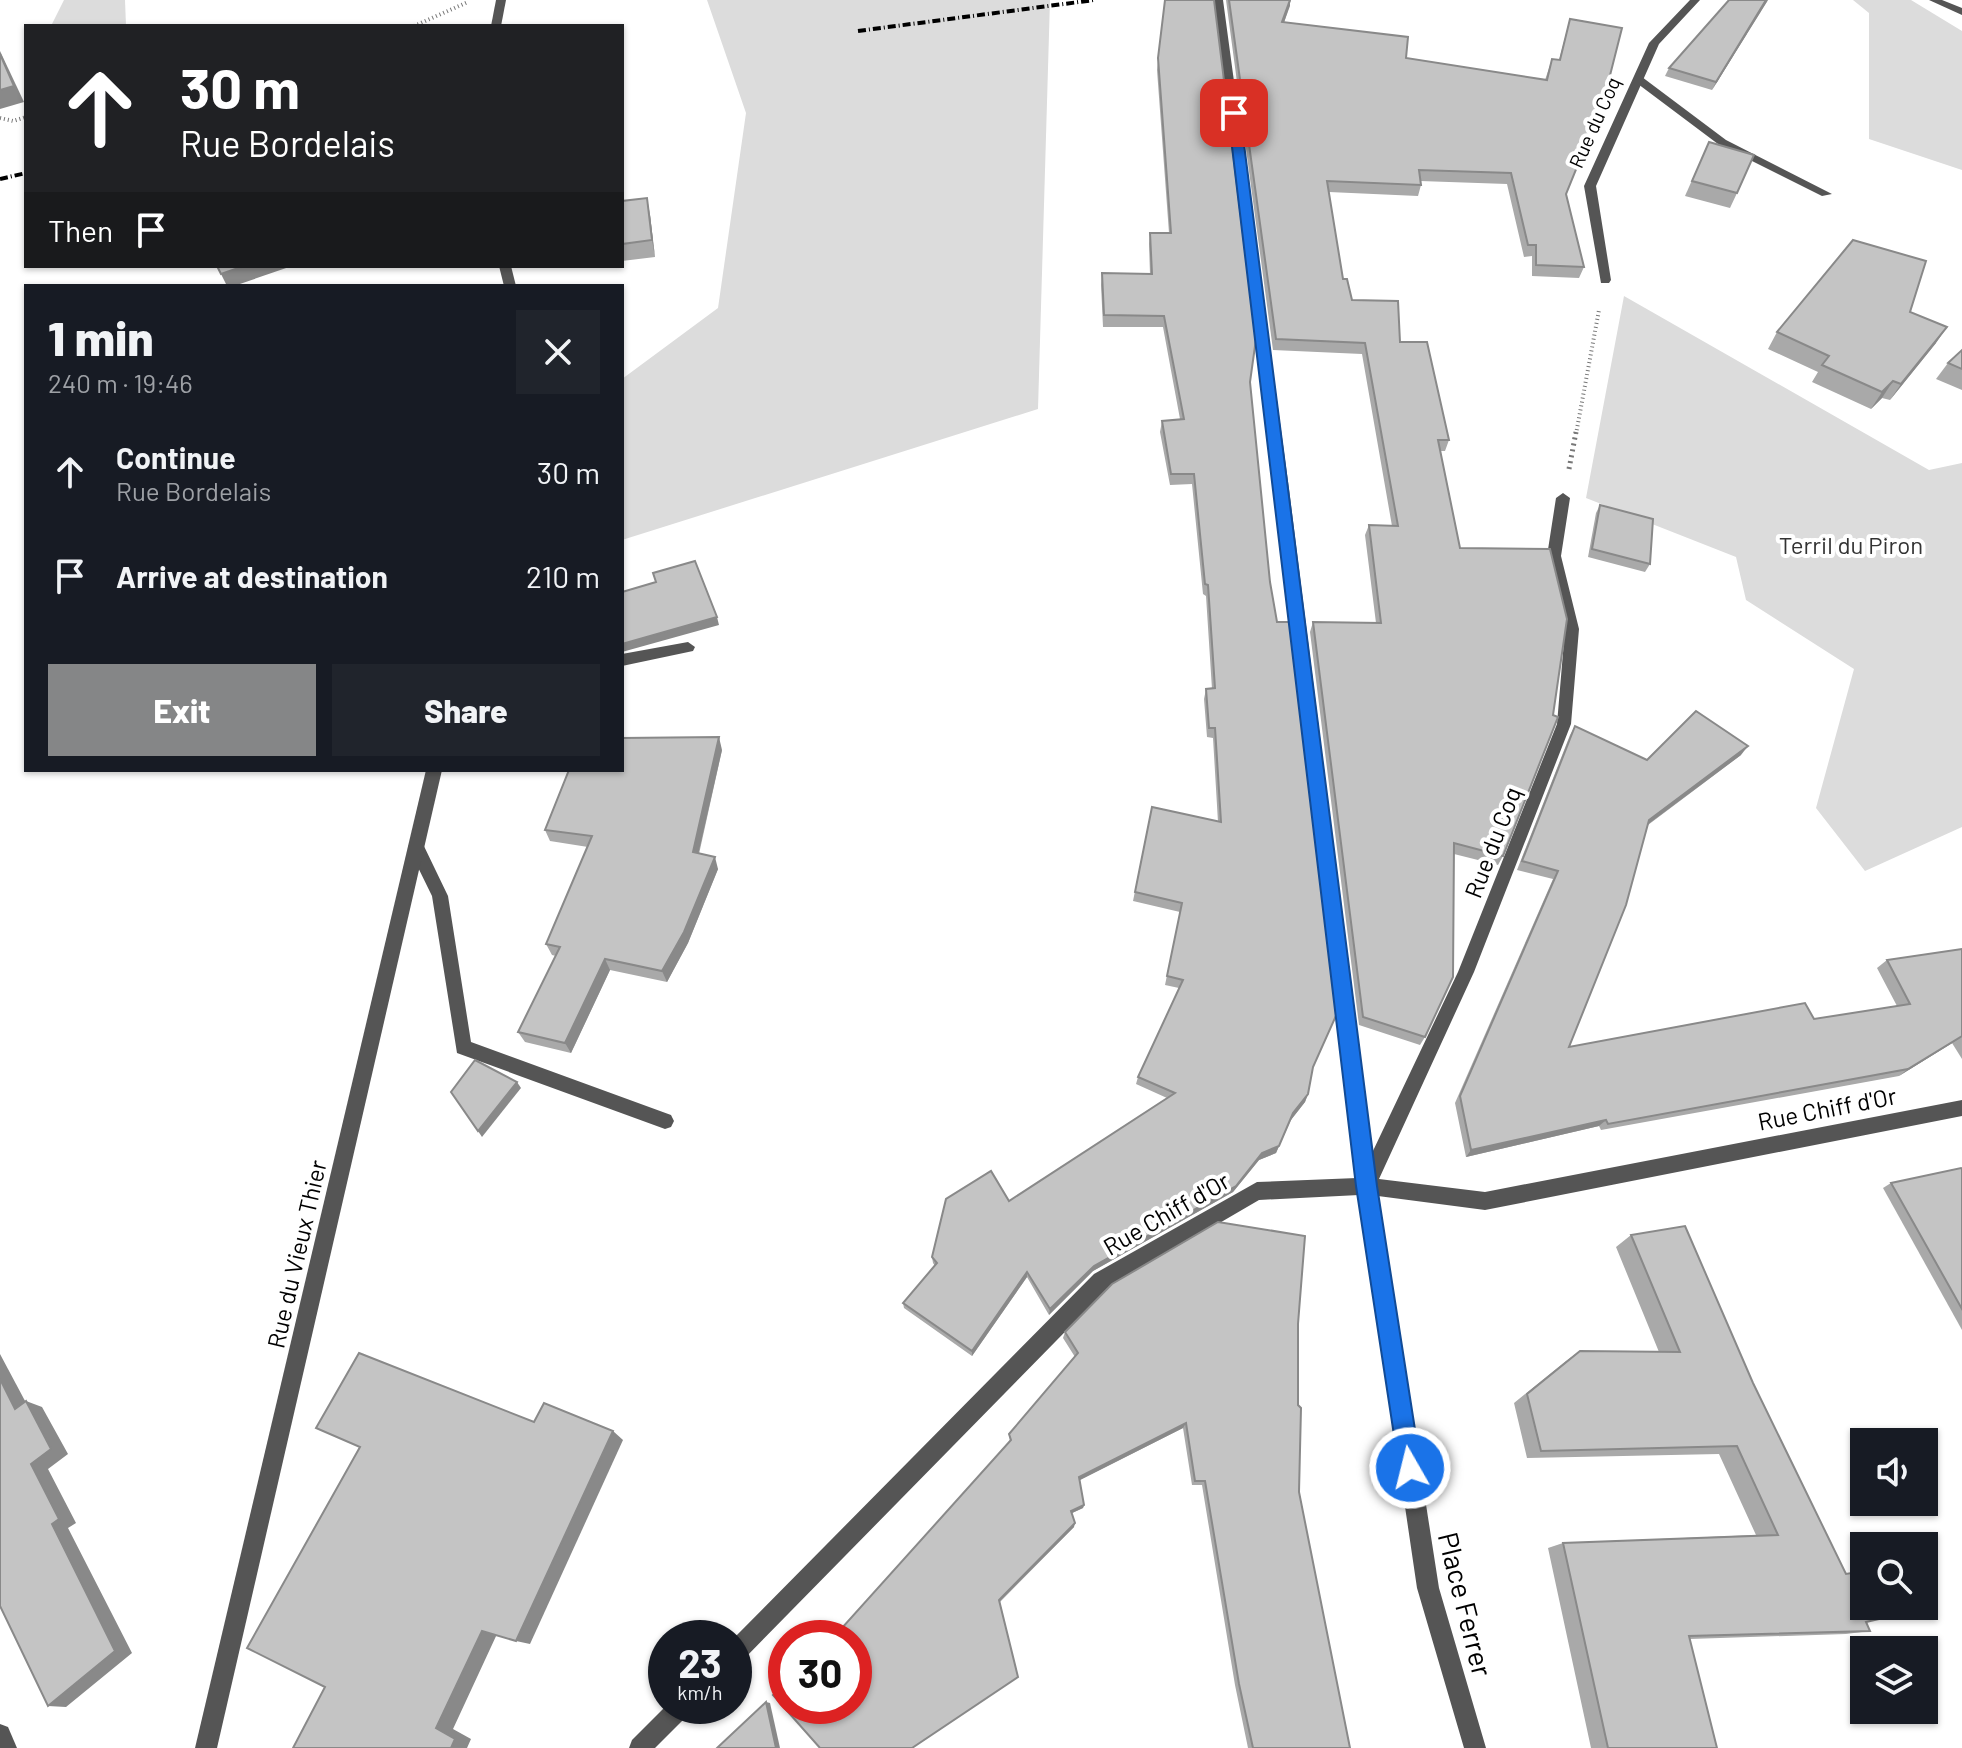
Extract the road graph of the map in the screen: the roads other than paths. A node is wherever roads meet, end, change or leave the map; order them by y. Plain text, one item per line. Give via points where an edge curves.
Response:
1 (501, 0) edge
2 (1218, 0) edge
3 (1695, 0) edge
4 (1934, 0) edge
5 (1962, 12) edge
6 (496, 24) edge
7 (1638, 79) junction
8 (1826, 194) dead end
9 (1605, 280) road end
10 (1563, 498) road end
11 (688, 647) dead end
12 (624, 660) edge
13 (434, 772) edge
14 (416, 847) junction
15 (1962, 1108) edge
16 (665, 1121) dead end
17 (1367, 1186) junction
18 (752, 1635) edge
19 (663, 1724) edge
20 (0, 1735) edge
21 (6, 1748) edge
22 (206, 1748) edge
23 (640, 1748) edge
24 (1475, 1748) edge

1 - 6 street
2 - 17 street, Place Ferrer
3 - 7 street, Rue du Coq via 1654,43
4 - 5 street
7 - 8 street via 1722,142
7 - 9 street, Rue du Coq via 1590,186
10 - 17 street, Rue du Coq via 1554,556 1572,629 1564,724 1466,972
11 - 12 street
13 - 14 street, Rue du Vieux Thier
14 - 16 street via 440,896 463,1047
14 - 22 street, Rue du Vieux Thier
15 - 17 street, Rue Chiff d'Or via 1485,1201
17 - 18 street, Rue Chiff d'Or via 1257,1191 1101,1281
17 - 24 street, Place Ferrer via 1428,1588
19 - 23 street
20 - 21 street

